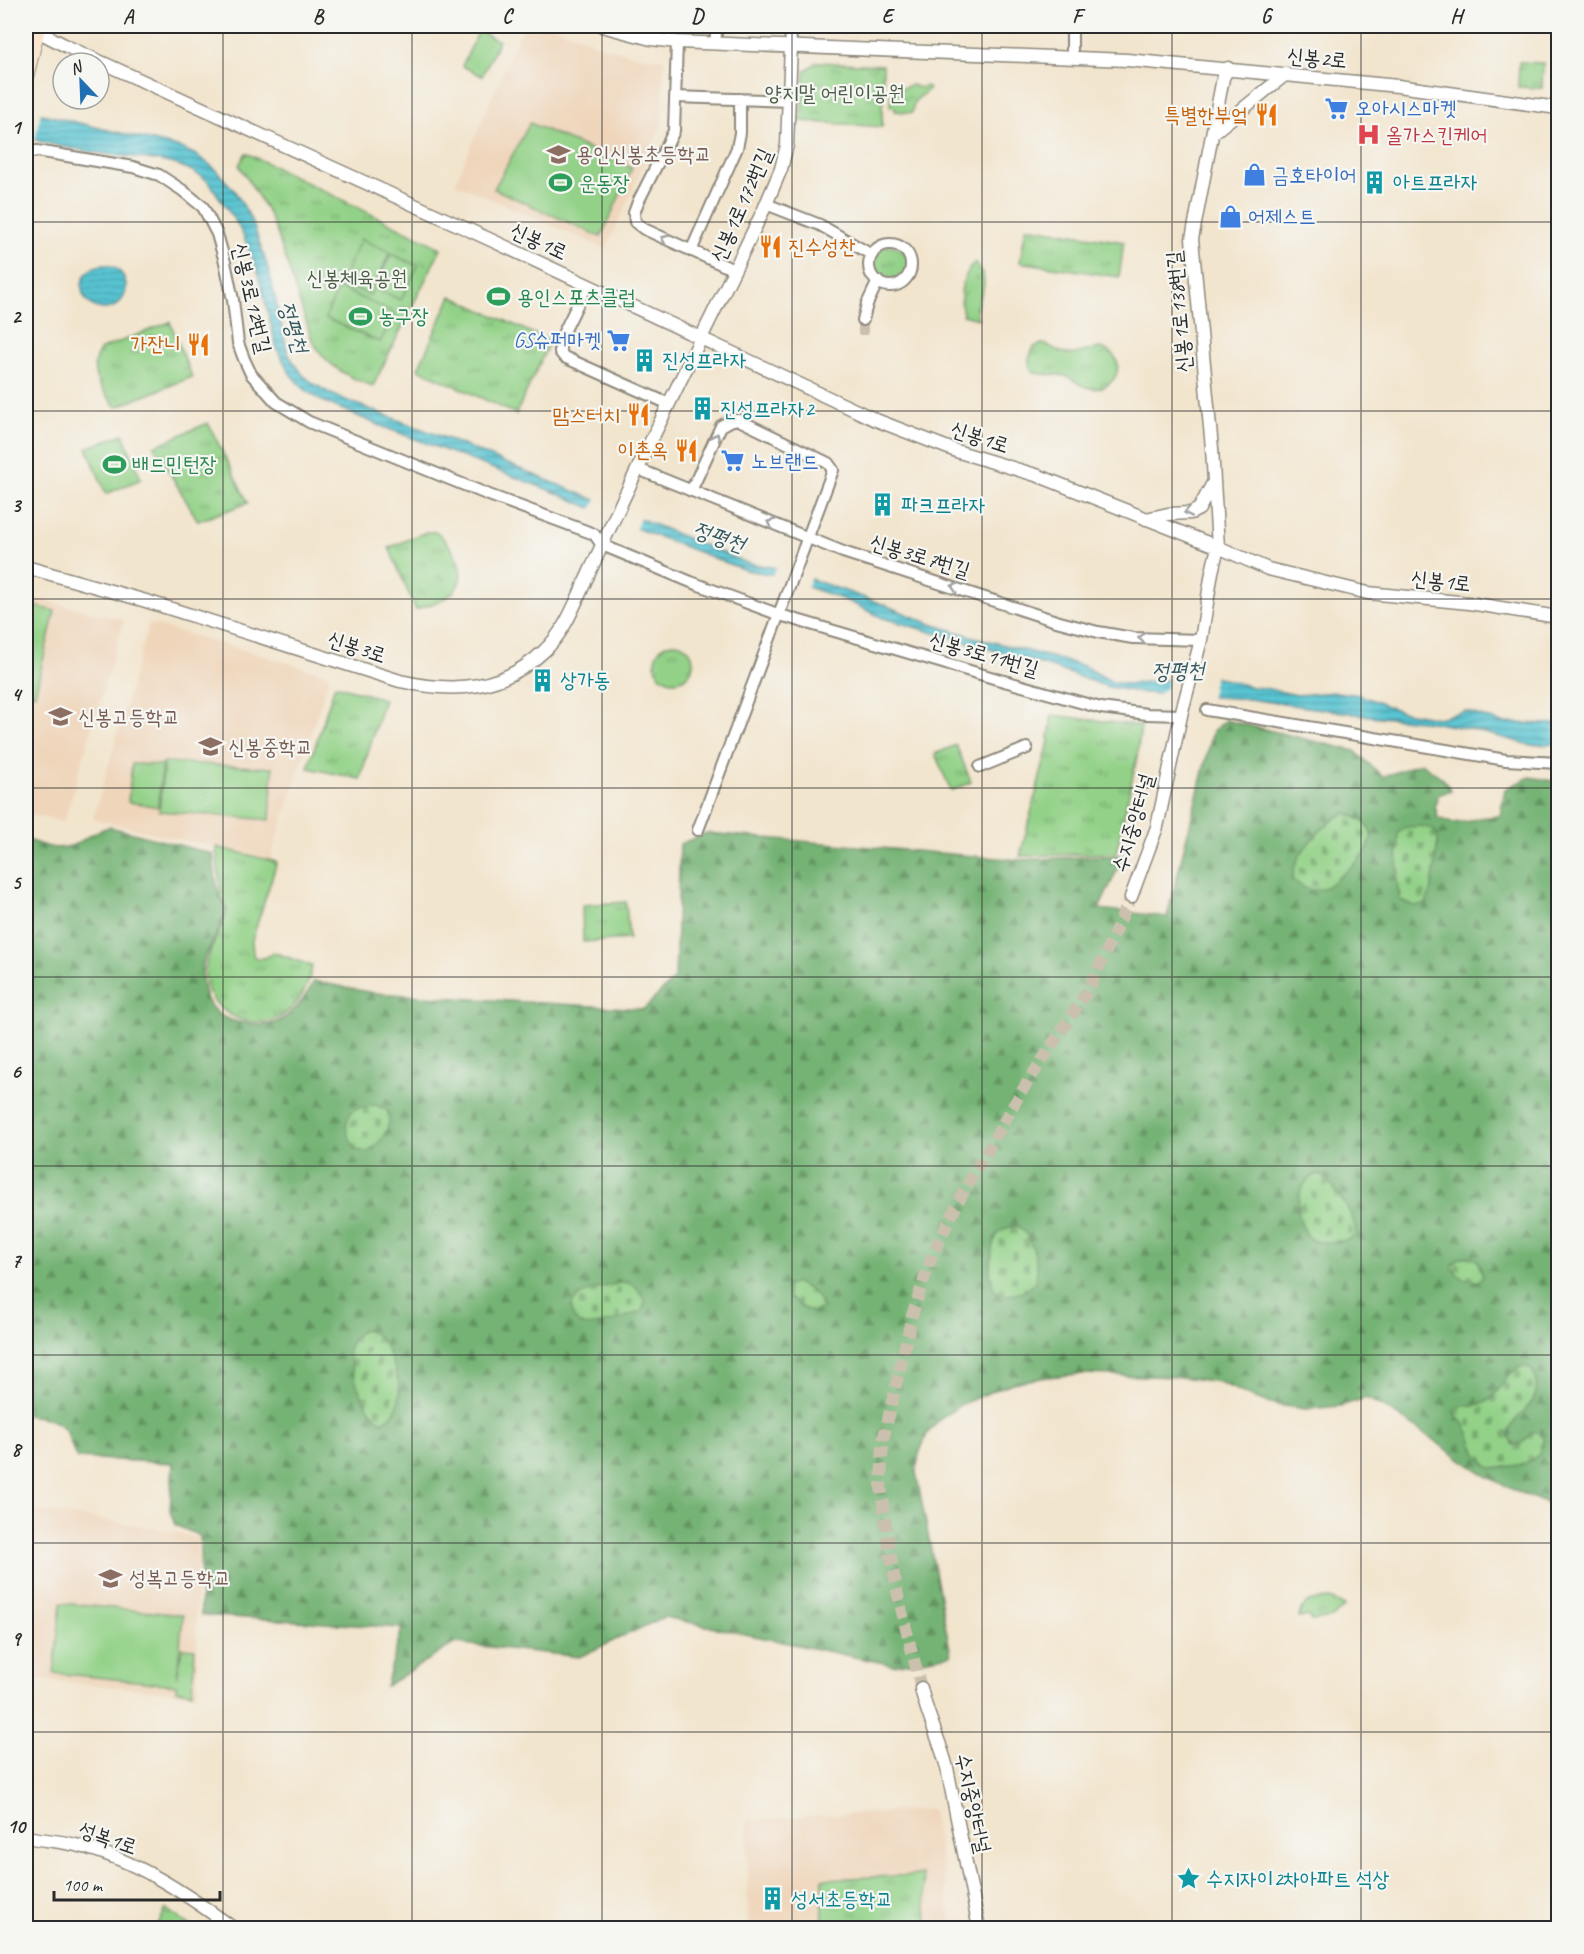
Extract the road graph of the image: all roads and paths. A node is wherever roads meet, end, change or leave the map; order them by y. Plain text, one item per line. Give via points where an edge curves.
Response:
1 (602, 26) edge
2 (717, 26) edge
3 (790, 26) edge
4 (1072, 26) edge
5 (35, 28) edge
6 (677, 42) junction
7 (715, 43) junction
8 (791, 45) junction
9 (1071, 58) junction
10 (1228, 68) junction
11 (1286, 74) junction
12 (26, 78) edge
13 (675, 98) junction
14 (741, 99) junction
15 (789, 101) junction
16 (1558, 108) edge
17 (1213, 134) junction
18 (26, 153) edge
19 (766, 204) junction
20 (691, 251) junction
21 (872, 255) junction
22 (734, 270) junction
23 (878, 281) junction
24 (588, 285) junction
25 (863, 320) tunnel mouth
26 (701, 338) junction
27 (669, 404) junction
28 (638, 469) junction
29 (1214, 482) junction
30 (691, 490) junction
31 (1146, 519) junction
32 (807, 538) junction
33 (602, 545) junction
34 (1218, 547) junction
35 (26, 567) edge
36 (780, 615) junction
37 (1558, 617) edge
38 (1201, 640) junction
39 (1207, 710) dead end
40 (1182, 711) junction
41 (1027, 748) dead end
42 (1558, 763) edge
43 (980, 767) dead end
44 (698, 830) dead end
45 (1131, 897) tunnel mouth
46 (921, 1688) tunnel mouth
47 (26, 1837) edge
48 (233, 1929) edge
49 (979, 1929) edge

1 - 6 street, 신봉2로
2 - 7 street
3 - 8 street
4 - 9 street
5 - 12 main road
5 - 24 street, 신봉1로
6 - 7 street, 신봉2로
6 - 13 street
7 - 8 street, 신봉2로
8 - 9 street, 신봉2로
8 - 15 street, 신봉1로172번길
9 - 10 street, 신봉2로
10 - 11 street, 신봉2로
10 - 17 street, 신봉1로138번길
11 - 16 street, 신봉2로
11 - 17 street
13 - 14 street
20 -> 13 street via 644,230 635,222 634,213 674,131
14 - 15 street
14 - 20 street via 737,148
15 - 19 street, 신봉1로172번길 via 788,145
17 - 29 street, 신봉1로138번길 via 1192,239
18 - 33 street, 신봉3로12번길 via 37,151 133,167 159,175 203,207 225,262 244,359 251,374 276,402 309,422 594,534
19 - 21 street via 820,225
19 - 22 street, 신봉1로172번길
20 - 22 street
21 - 23 street via 871,274
21 - 23 street via 891,244 904,249 911,262 904,281 886,286
22 - 26 street, 신봉1로172번길
23 - 25 street
24 - 26 street, 신봉1로
24 - 27 street via 560,340 560,352
26 - 27 street
26 - 31 street, 신봉1로 via 876,420 956,451 1039,476
27 - 28 street
28 - 30 street, 신봉3로7번길
28 - 33 street, 신봉3로
29 -> 31 street via 1199,509
29 - 34 street, 신봉1로138번길
32 -> 30 street, 신봉3로7번길
30 -> 32 street via 721,426 739,420 832,467
31 - 34 street, 신봉1로
32 - 36 street
38 -> 32 street, 신봉3로7번길 via 1133,638 1067,624
33 - 35 street, 신봉3로 via 568,618 546,650 512,675 457,689 400,681
33 - 36 street, 신봉3로11번길
34 - 37 street, 신봉1로 via 1268,569 1368,593
34 - 38 street
36 - 40 street, 신봉3로11번길 via 1080,703 1147,714
36 - 44 street
38 - 40 street
39 - 42 street via 1506,760
40 - 45 street, 수지중앙터널 via 1157,827
41 - 43 street
46 - 49 street, 수지중앙터널 via 947,1767
47 - 48 street, 성복1로 via 75,1845 114,1857 172,1886

